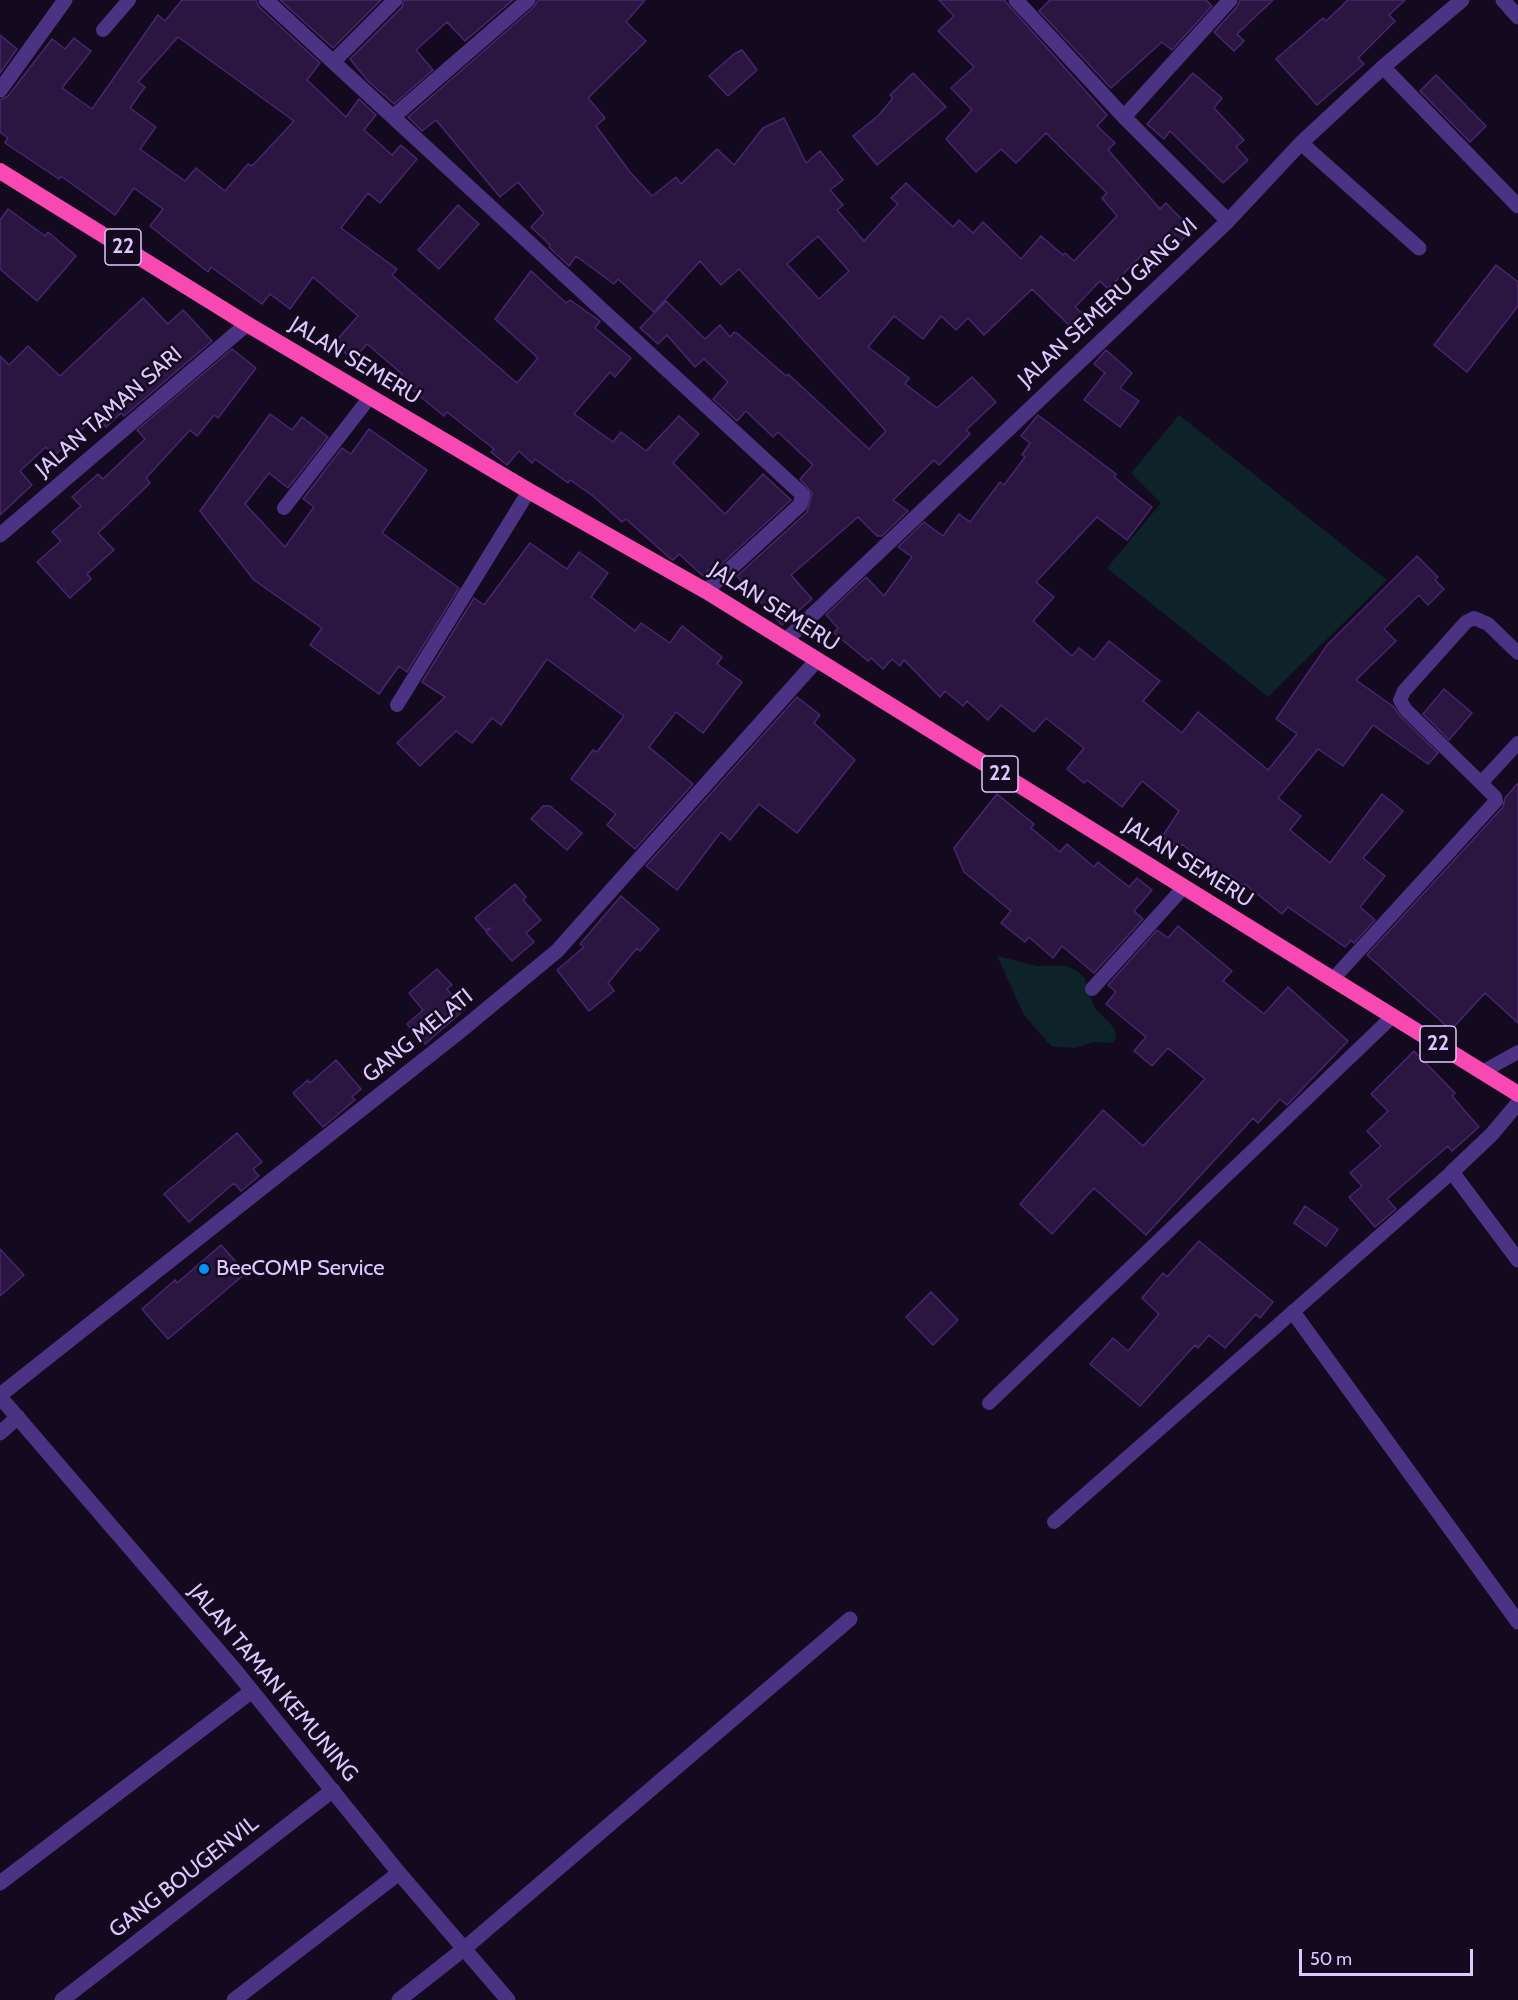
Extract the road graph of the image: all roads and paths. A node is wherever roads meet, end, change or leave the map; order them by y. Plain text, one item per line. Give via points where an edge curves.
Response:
1 (65, 0) edge
2 (129, 0) edge
3 (266, 0) edge
4 (394, 0) edge
5 (528, 0) edge
6 (1230, 0) edge
7 (1462, 0) edge
8 (1503, 0) edge
9 (1024, 3) edge
10 (1518, 17) edge
11 (103, 30) dead end
12 (333, 62) junction
13 (1383, 66) junction
14 (0, 90) edge
15 (393, 117) junction
16 (1124, 117) junction
17 (1301, 143) junction
18 (0, 171) edge
19 (1518, 206) edge
20 (1228, 221) junction
21 (1419, 248) dead end
22 (247, 324) junction
23 (370, 396) junction
24 (529, 491) junction
25 (284, 508) dead end
26 (0, 535) edge
27 (706, 591) junction
28 (786, 640) junction
29 (1518, 653) edge
30 (817, 660) junction
31 (397, 705) dead end
32 (1518, 743) edge
33 (1481, 783) junction
34 (1184, 887) junction
35 (1333, 980) junction
36 (1092, 989) dead end
37 (1393, 1016) junction
38 (1518, 1052) edge
39 (1482, 1072) junction
40 (1518, 1094) edge
41 (1518, 1103) edge
42 (1452, 1172) junction
43 (1518, 1260) edge
44 (1293, 1312) junction
45 (0, 1396) edge
46 (989, 1403) dead end
47 (18, 1417) junction
48 (0, 1433) edge
49 (1054, 1522) dead end
50 (850, 1619) dead end
51 (1518, 1622) edge
52 (252, 1691) junction
53 (333, 1790) junction
54 (399, 1873) junction
55 (0, 1883) edge
56 (465, 1948) junction
57 (62, 2000) edge
58 (234, 2000) edge
59 (399, 2000) edge
60 (508, 2000) edge

1 - 14 street
2 - 11 lane
3 - 12 street
4 - 12 street
5 - 15 street
6 - 16 street
7 - 13 street, JALAN SEMERU GANG VI
8 - 10 street
9 - 16 street
12 - 15 street
13 - 17 street, JALAN SEMERU GANG VI
13 - 19 street
15 - 27 street via 803,495 800,505
16 - 20 street
17 - 20 street, JALAN SEMERU GANG VI
17 - 21 street
18 - 22 highway, JALAN SEMERU / 22
20 - 28 street, JALAN SEMERU GANG VI
22 - 23 highway, JALAN SEMERU / 22
22 - 26 street, JALAN TAMAN SARI
23 - 24 highway, JALAN SEMERU / 22
23 - 25 lane
24 - 27 highway, JALAN SEMERU / 22
24 - 31 lane
27 - 28 highway, JALAN SEMERU / 22
28 - 30 highway, JALAN SEMERU / 22
29 - 33 lane via 1488,624 1474,618 1466,622 1404,691 1401,700 1406,710
30 - 34 highway, JALAN SEMERU / 22
30 - 45 street, GANG MELATI via 557,951
32 - 33 lane
33 - 35 lane via 1496,801
34 - 35 highway, JALAN SEMERU / 22
34 - 36 lane
35 - 37 highway, JALAN SEMERU / 22
37 - 39 highway, JALAN SEMERU / 22
37 - 46 lane
38 - 39 lane
39 - 40 highway, JALAN SEMERU / 22
41 - 42 street
42 - 43 street
42 - 44 lane
44 - 49 lane
44 - 51 street
45 - 47 street, JALAN TAMAN KEMUNING
47 - 48 street
47 - 52 street, JALAN TAMAN KEMUNING
50 - 56 street
52 - 53 street, JALAN TAMAN KEMUNING
52 - 55 street
53 - 54 street, JALAN TAMAN KEMUNING
53 - 57 street, GANG BOUGENVIL
54 - 56 street, JALAN TAMAN KEMUNING
54 - 58 street
56 - 59 street
56 - 60 street, JALAN TAMAN KEMUNING

